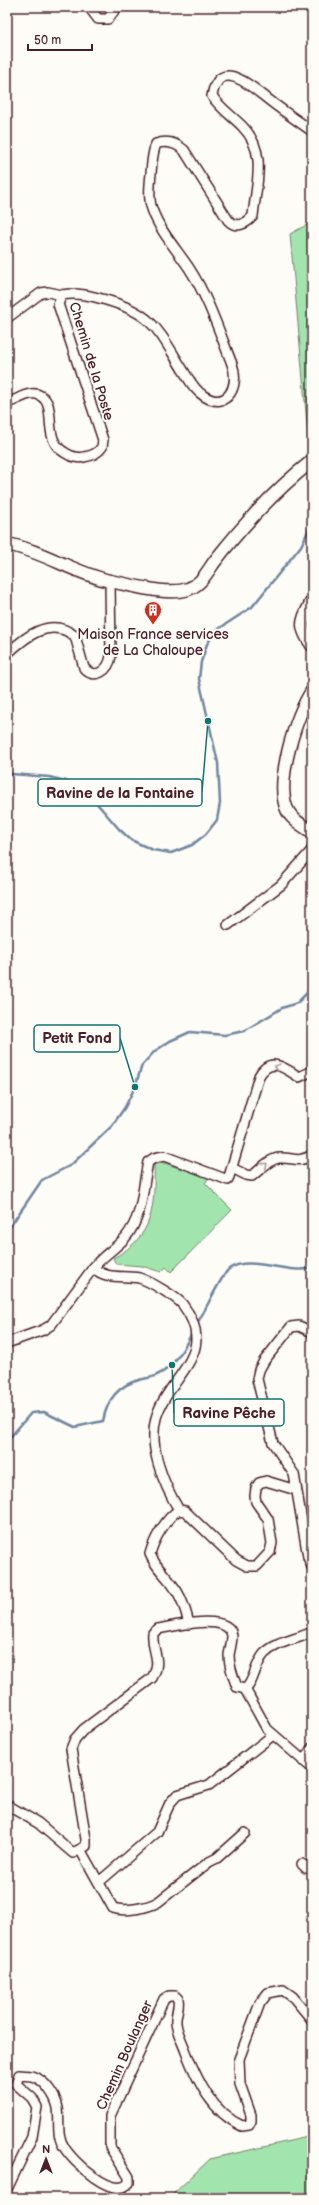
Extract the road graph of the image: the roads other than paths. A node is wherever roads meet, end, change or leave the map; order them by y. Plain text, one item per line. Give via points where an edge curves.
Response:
1 (89, 7) edge
2 (117, 7) edge
3 (312, 131) edge
4 (62, 295) junction
5 (7, 318) edge
6 (7, 403) edge
7 (312, 461) edge
8 (7, 544) edge
9 (110, 581) junction
10 (312, 601) edge
11 (312, 646) edge
12 (7, 654) edge
13 (312, 692) edge
14 (312, 832) edge
15 (312, 850) edge
16 (228, 925) dead end
17 (312, 1071) edge
18 (312, 1155) edge
19 (232, 1168) junction
20 (94, 1268) junction
21 (312, 1332) edge
22 (7, 1343) edge
23 (296, 1490) junction
24 (179, 1510) junction
25 (312, 1567) edge
26 (189, 1624) junction
27 (312, 1632) edge
28 (245, 1689) junction
29 (273, 1735) junction
30 (312, 1748) edge
31 (303, 1761) junction
32 (312, 1768) edge
33 (7, 1805) edge
34 (245, 1834) dead end
35 (81, 1851) junction
36 (312, 1863) edge
37 (302, 1864) dead end
38 (99, 1882) junction
39 (312, 2020) edge
40 (7, 2189) edge

1 - 2 street via 98,19 108,19
3 - 4 street, Chemin de la Poste via 246,81 227,76 214,86 212,96 243,127 254,141 259,154 253,216 247,223 239,225 231,224 184,150 177,144 156,144 153,152 151,208 201,287 234,369 234,389 222,400 205,396 196,389 145,316 90,295
4 - 5 street via 41,293
4 - 6 street, Chemin de la Poste via 58,304 103,440 102,447 90,456 70,456 59,449 52,438 46,400 31,393
7 - 9 main road via 274,494 242,528 198,585 187,590 163,590
8 - 9 main road via 43,555 81,573
9 - 12 street via 111,656 107,669 96,674 87,672 75,636 60,629 33,632
10 - 11 main road via 303,623 303,632
13 - 14 main road via 305,702 292,736 283,790 290,814
15 - 16 street via 281,885
17 -> 19 street via 299,1078 278,1065 264,1068
19 -> 18 street via 252,1176 272,1160 279,1158 302,1161
19 - 20 street via 228,1180 164,1156 148,1162 143,1199 135,1222 124,1239 102,1257
20 - 22 street via 51,1325
20 - 24 street via 111,1277 142,1279 183,1304 194,1325 196,1347 160,1407 153,1433 165,1488
21 - 23 street via 299,1326 291,1327 258,1370 257,1379 269,1432 294,1474
23 - 24 street via 266,1481 259,1483 256,1488 256,1502 268,1519 272,1543 270,1552 257,1566 247,1566 236,1560 192,1515
23 - 25 street
24 - 26 street via 172,1514 152,1546 150,1554 174,1587 186,1611
26 - 28 street via 223,1623 230,1628 232,1637 229,1655 232,1676 237,1687
26 - 35 street via 158,1629 153,1633 158,1660 152,1678 84,1729 75,1739 71,1755 87,1842
27 - 28 street via 274,1647 264,1654 256,1665 251,1684
28 - 29 street via 267,1729
29 - 31 street
29 - 38 street via 209,1785 177,1795 170,1803 157,1832
30 - 31 street
31 - 32 street
33 - 35 street via 38,1823 67,1850 73,1853
34 - 38 street via 217,1858 152,1905 119,1910 113,1908
35 - 38 street
36 - 37 street via 306,1868
39 - 40 street, Chemin Boulanger via 293,1997 283,1990 268,1993 260,2003 239,2059 240,2084 252,2121 249,2125 242,2126 224,2114 208,2097 178,2033 178,1999 169,1996 164,2000 110,2116 110,2147 129,2177 130,2182 125,2187 106,2184 75,2161 63,2146 58,2128 58,2107 50,2092 35,2077 19,2075 16,2084 32,2098 37,2107 36,2120 26,2149

